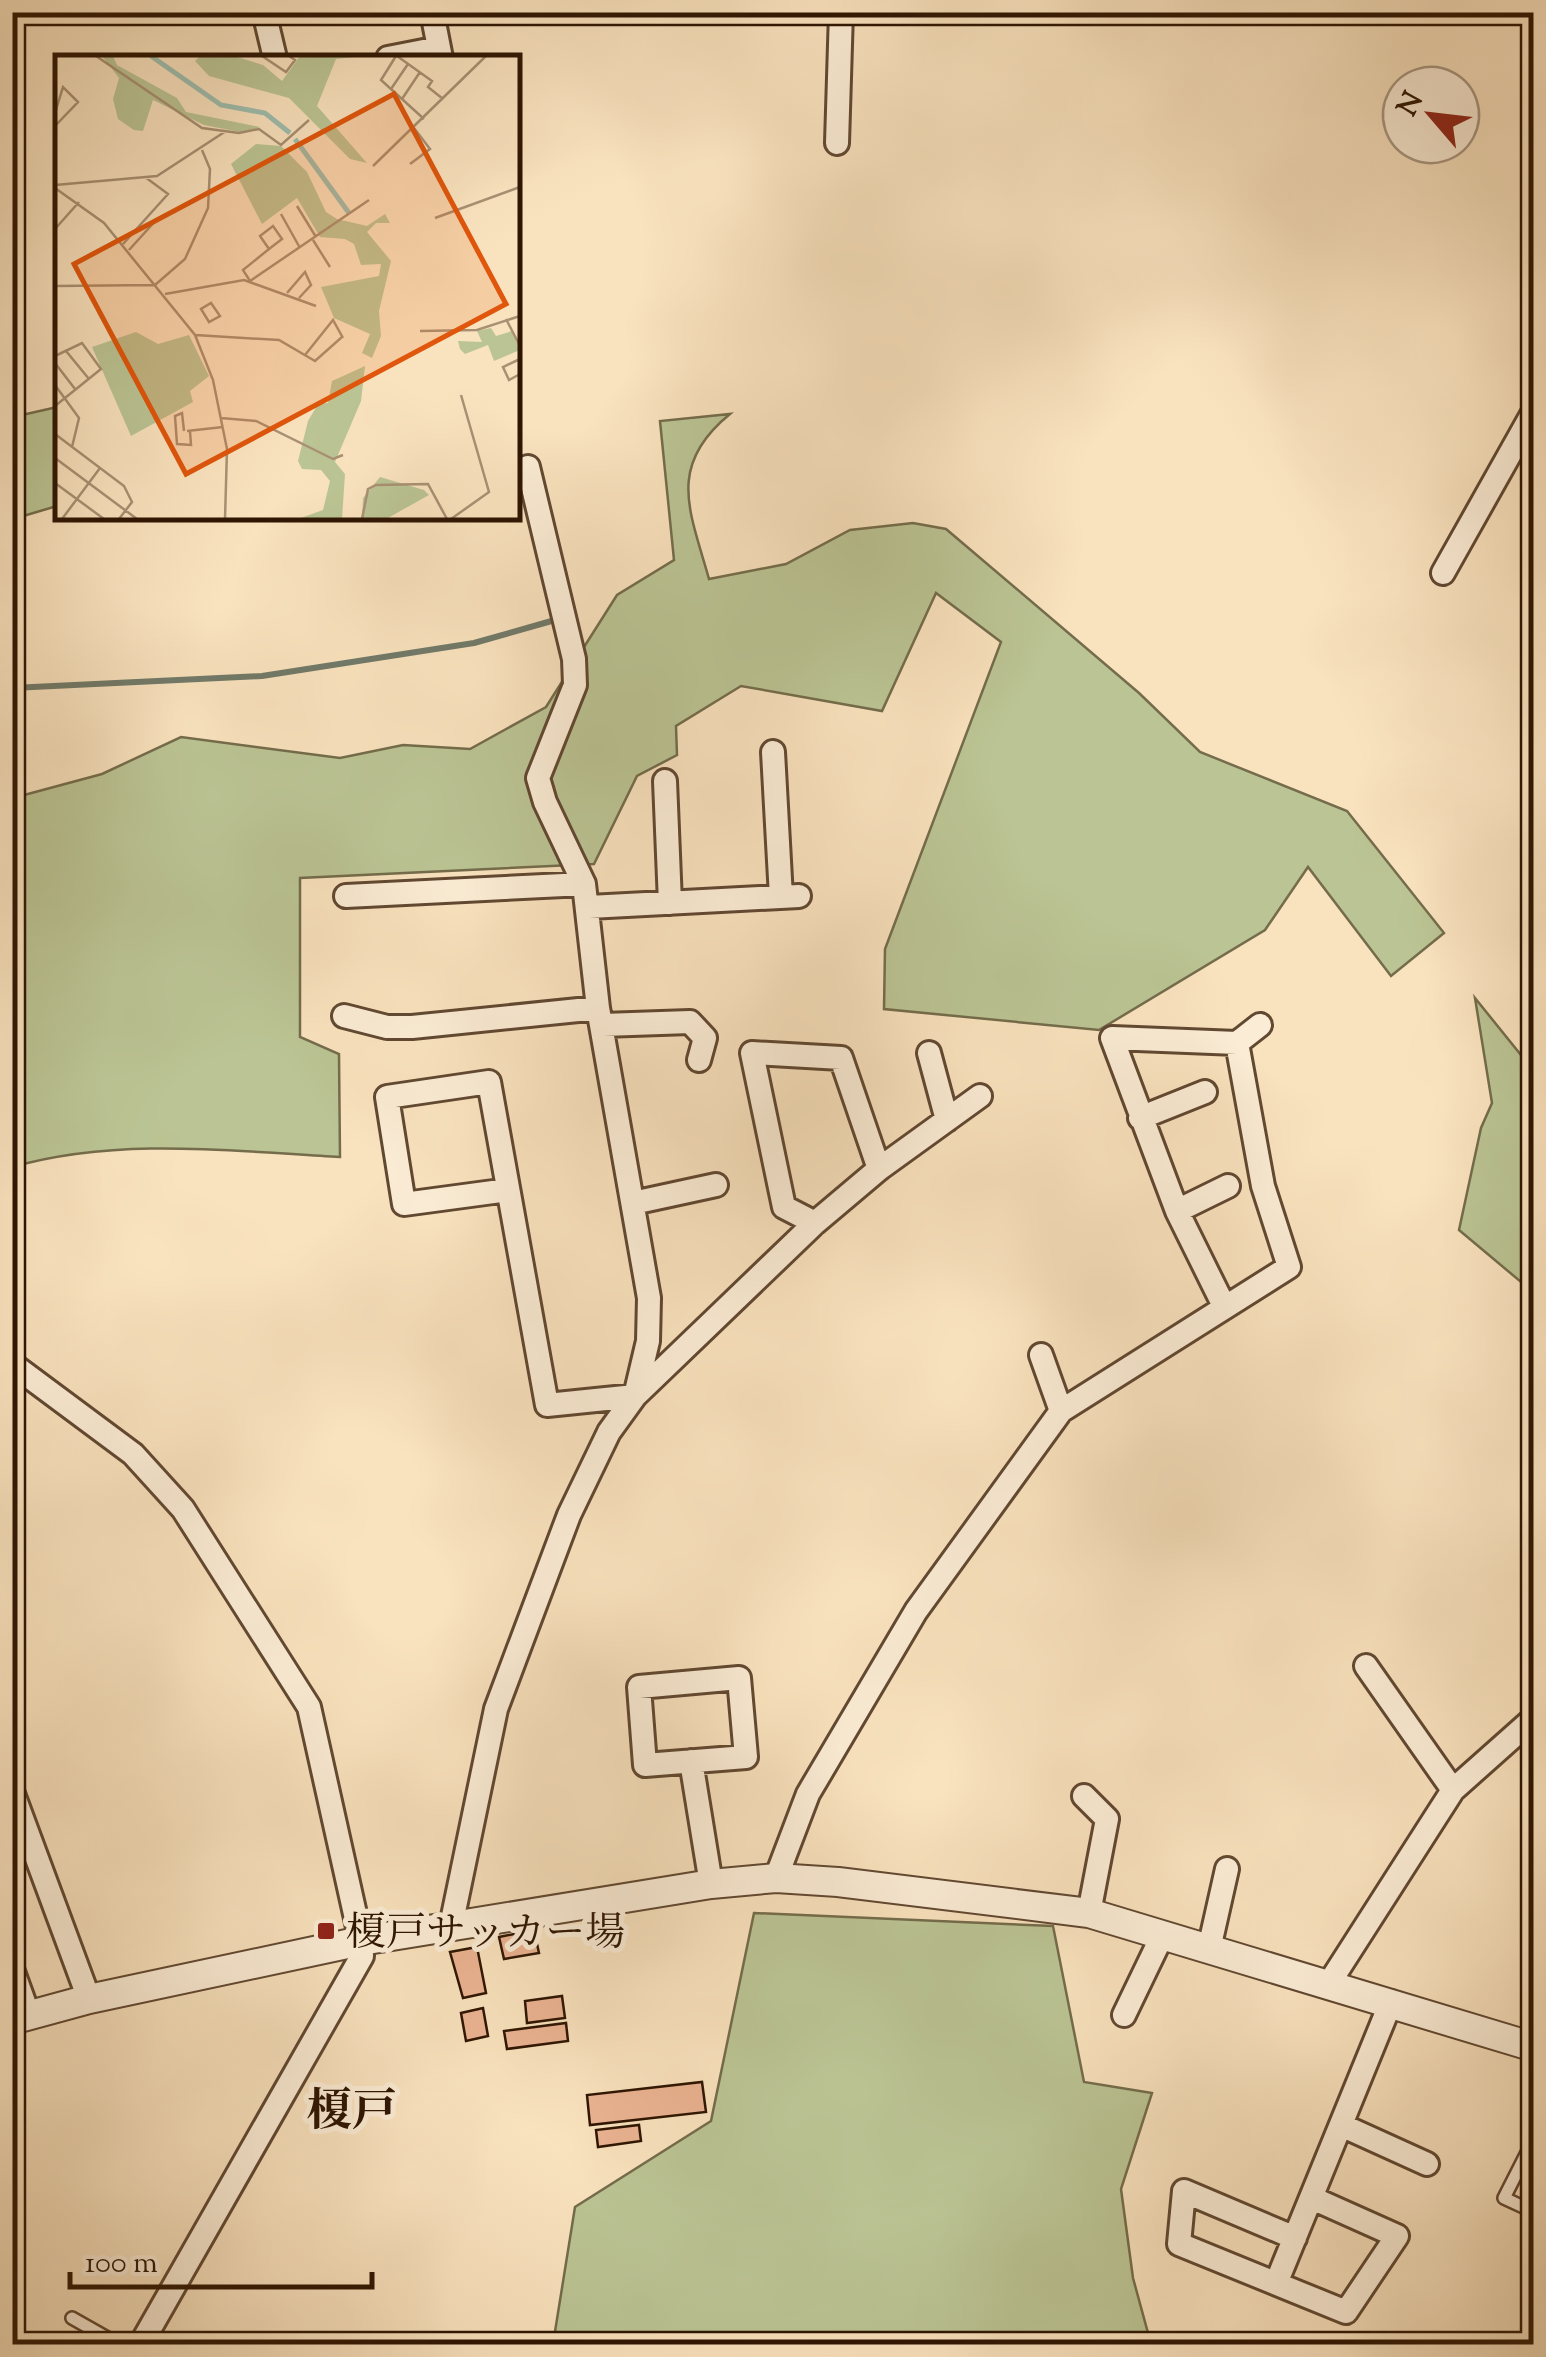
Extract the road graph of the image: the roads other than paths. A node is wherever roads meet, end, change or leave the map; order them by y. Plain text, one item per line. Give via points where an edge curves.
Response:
1 (264, 12) edge
2 (432, 12) edge
3 (841, 12) edge
4 (440, 53) edge
5 (274, 55) edge
6 (837, 143) dead end
7 (1534, 411) edge
8 (528, 467) dead end
9 (1443, 573) dead end
10 (773, 752) dead end
11 (665, 781) dead end
12 (346, 896) dead end
13 (586, 896) junction
14 (670, 903) junction
15 (344, 1016) dead end
16 (601, 1017) junction
17 (1260, 1025) dead end
18 (1237, 1043) junction
19 (928, 1053) dead end
20 (698, 1060) dead end
21 (1204, 1092) dead end
22 (980, 1096) dead end
23 (1140, 1118) junction
24 (947, 1120) junction
25 (879, 1169) junction
26 (716, 1185) dead end
27 (1228, 1186) dead end
28 (508, 1190) junction
29 (633, 1203) junction
30 (1177, 1211) junction
31 (815, 1223) junction
32 (1224, 1306) junction
33 (1041, 1355) dead end
34 (12, 1364) edge
35 (636, 1396) junction
36 (1060, 1411) junction
37 (1366, 1666) dead end
38 (1534, 1718) edge
39 (691, 1761) junction
40 (1453, 1790) junction
41 (12, 1791) edge
42 (1084, 1796) dead end
43 (1227, 1869) dead end
44 (776, 1878) junction
45 (710, 1884) junction
46 (1089, 1914) junction
47 (452, 1926) junction
48 (1162, 1934) junction
49 (362, 1941) junction
50 (1209, 1949) junction
51 (12, 1970) edge
52 (1328, 1985) junction
53 (89, 1999) junction
54 (1391, 2002) junction
55 (1124, 2015) dead end
56 (21, 2018) edge
57 (1534, 2048) edge
58 (1341, 2125) junction
59 (1534, 2139) edge
60 (1427, 2164) dead end
61 (1312, 2198) junction
62 (1534, 2212) edge
63 (1295, 2238) junction
64 (1277, 2281) junction
65 (72, 2318) dead end
66 (145, 2343) edge
67 (118, 2344) edge

1 - 5 street
2 - 4 street
3 - 6 street
7 - 9 street
8 - 13 street via 574,659 574,684 538,778
10 - 14 street via 790,896
11 - 14 street
12 - 13 street
13 - 14 street
13 - 16 street
15 - 16 street via 387,1027
16 - 20 street via 690,1022 704,1038
16 - 29 street
17 - 18 street
18 - 23 street via 1112,1038
18 - 32 street via 1262,1186 1289,1267
19 - 24 street
21 - 23 street
22 - 24 street
23 - 30 street
24 - 25 street
25 - 31 street
25 - 31 street via 841,1058 752,1054 784,1207
26 - 29 street
27 - 30 street
28 - 28 street via 489,1082 387,1098 404,1204
28 - 35 street via 547,1405
29 - 35 street via 649,1298
30 - 32 street
31 - 35 street
32 - 36 street
33 - 36 street
34 - 49 street via 132,1454 183,1509 309,1707
35 - 47 street via 609,1432 569,1516 496,1708
36 - 44 street via 916,1611 808,1794
37 - 40 street
38 - 40 street
39 - 39 street via 645,1765 639,1687 740,1678 746,1756
39 - 45 street
40 - 52 street
41 - 53 street
42 - 46 street via 1107,1820
43 - 50 street
44 - 45 street
44 - 46 street
45 - 47 street
46 - 48 street
47 - 49 street
48 - 50 street
48 - 55 street
49 - 53 street
49 - 66 street via 362,1956
50 - 52 street
51 - 56 street
52 - 54 street
53 - 56 street
54 - 57 street
54 - 58 street
58 - 60 street
58 - 61 street
59 - 62 lane via 1504,2198
61 - 63 street
61 - 64 street via 1397,2236 1346,2312
63 - 64 street
63 - 64 street via 1184,2191 1178,2244
65 - 67 lane

